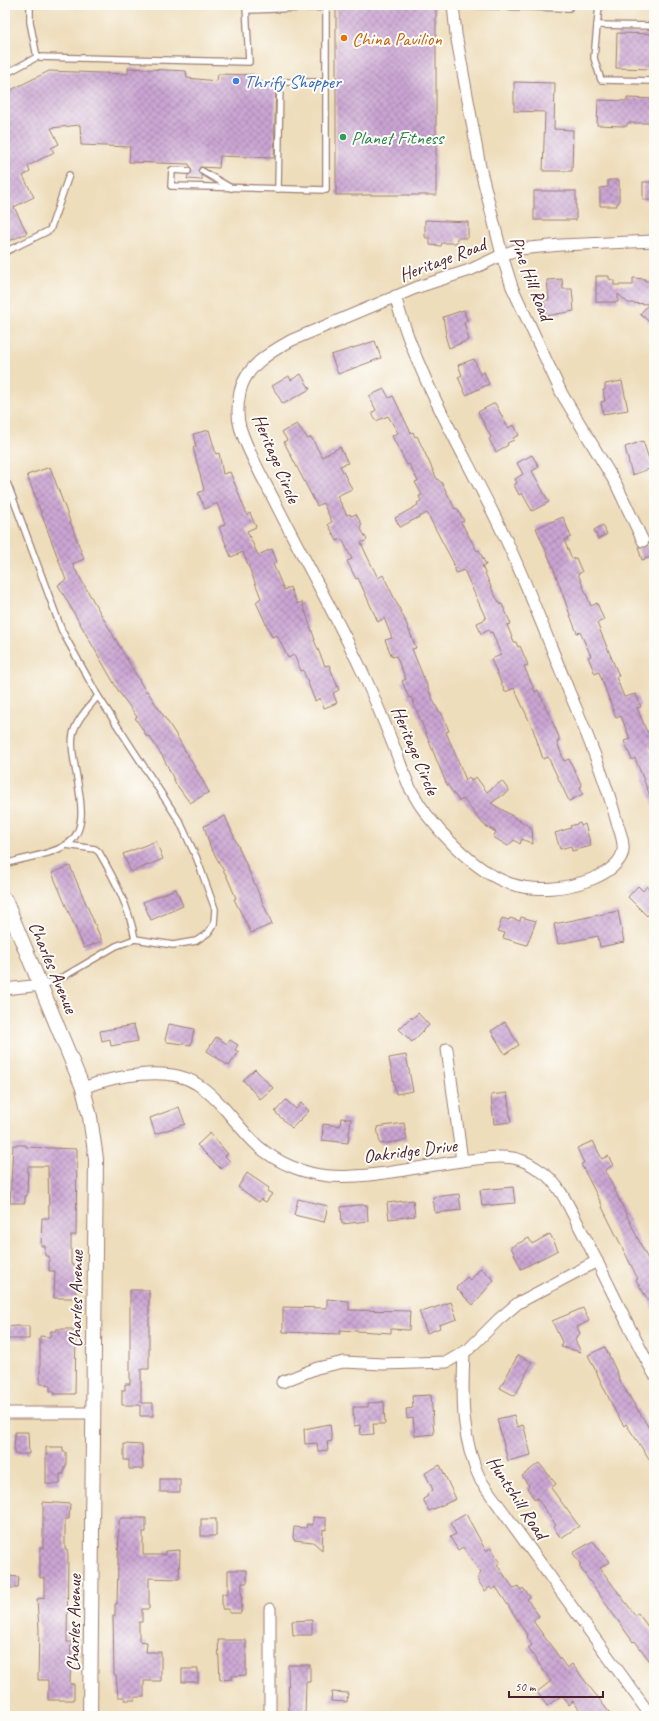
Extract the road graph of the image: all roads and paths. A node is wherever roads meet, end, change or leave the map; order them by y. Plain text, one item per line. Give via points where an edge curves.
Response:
1 (30, 5) edge
2 (453, 5) edge
3 (457, 5) edge
4 (570, 5) edge
5 (599, 5) edge
6 (326, 6) edge
7 (496, 6) edge
8 (511, 6) edge
9 (531, 6) edge
10 (550, 6) edge
11 (246, 8) edge
12 (597, 25) junction
13 (654, 26) edge
14 (37, 57) junction
15 (5, 74) edge
16 (654, 81) edge
17 (326, 82) junction
18 (188, 171) dead end
19 (202, 171) dead end
20 (69, 175) dead end
21 (232, 188) junction
22 (278, 190) junction
23 (654, 241) edge
24 (5, 252) edge
25 (502, 255) junction
26 (395, 296) junction
27 (8, 485) dead end
28 (643, 541) dead end
29 (98, 696) junction
30 (66, 845) junction
31 (5, 864) edge
32 (5, 900) edge
33 (135, 939) junction
34 (41, 985) junction
35 (5, 989) edge
36 (447, 1049) dead end
37 (83, 1088) junction
38 (462, 1161) junction
39 (597, 1261) junction
40 (464, 1353) junction
41 (654, 1374) edge
42 (282, 1382) dead end
43 (93, 1412) junction
44 (5, 1413) edge
45 (270, 1609) dead end
46 (90, 1716) edge
47 (270, 1716) edge
48 (651, 1716) edge

1 - 14 lane via 30,22
2 - 25 street, Pine Hill Road via 480,167
3 - 7 lane
4 - 10 lane via 569,8
5 - 12 lane
6 - 11 lane
6 - 17 lane
7 - 8 lane
8 - 9 lane
9 - 10 lane
11 - 14 lane via 249,62
12 - 13 lane
12 - 16 lane via 594,58 601,80
14 - 15 lane
17 - 22 lane via 280,82
17 - 22 lane via 326,190
18 - 21 lane via 172,170 171,186
19 - 21 lane
20 - 24 lane via 50,230
21 - 22 lane
23 - 25 street, Heritage Road via 561,245 519,249
25 - 26 street, Heritage Road via 470,270
25 - 28 street, Pine Hill Road via 512,287 562,394 616,484
26 - 26 street, Heritage Circle via 402,323 430,388 502,532 592,746 610,796 623,845 622,856 613,866 591,880 543,889 510,884 475,862 448,840 427,816 409,787 373,694 345,634 302,555 239,424 239,395 244,378 253,366 292,340
27 - 29 lane via 57,618
29 - 30 lane via 74,729 72,752 81,809 78,830
29 - 33 lane via 180,822 215,909 214,924 208,933 196,941 173,945
30 - 31 lane via 51,852
30 - 33 lane via 95,849 99,852 117,884 131,918
32 - 34 street, Charles Avenue
33 - 34 lane via 116,946 58,980
34 - 35 street
34 - 37 street, Charles Avenue
36 - 38 street
37 - 38 street, Oakridge Drive via 132,1075 176,1075 196,1083 216,1098 259,1147 286,1164 309,1173 330,1176 371,1174
37 - 43 street, Charles Avenue via 96,1159
38 - 39 street, Oakridge Drive via 509,1158 523,1160 546,1175 562,1193
39 - 40 street via 518,1303
39 - 41 street, Oakridge Drive via 633,1337
40 - 42 street via 447,1362 344,1362 317,1368
40 - 48 street, Huntshill Road via 462,1396 466,1439 473,1464
43 - 44 street
43 - 46 street, Charles Avenue
45 - 47 street

